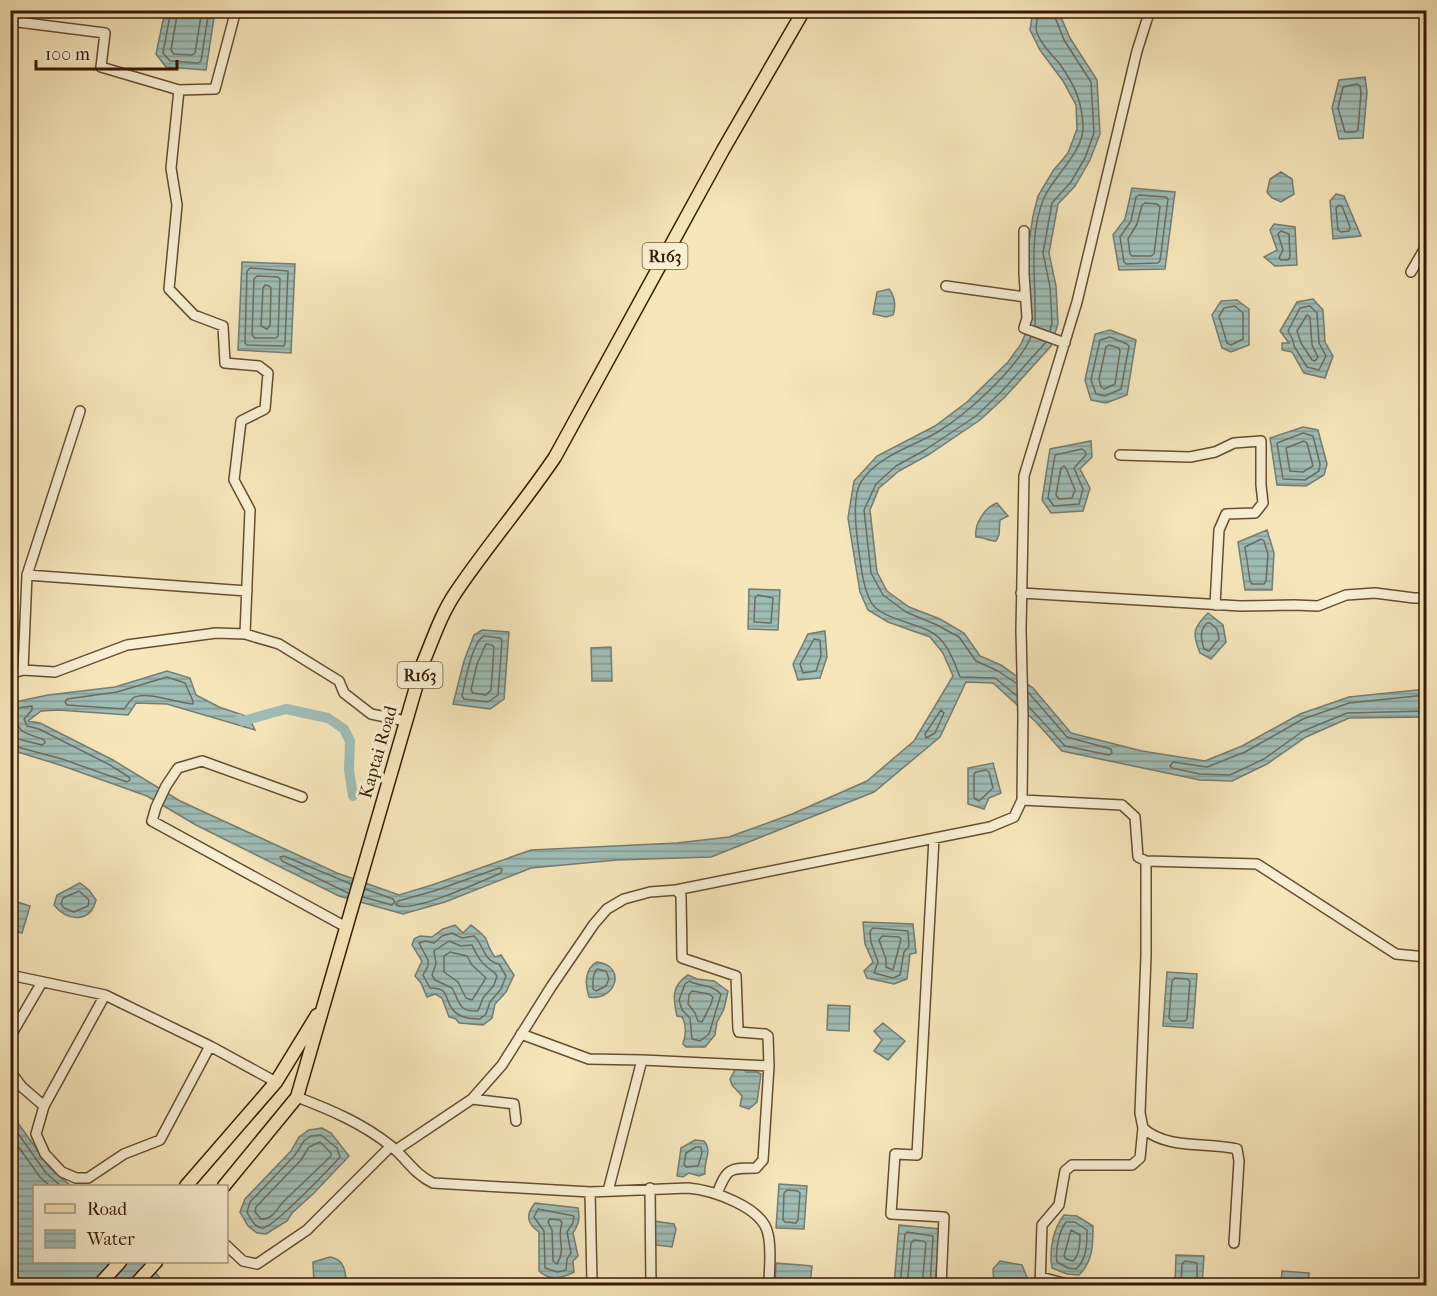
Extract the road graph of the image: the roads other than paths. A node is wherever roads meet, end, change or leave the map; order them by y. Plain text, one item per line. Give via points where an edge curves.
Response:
1 (236, 10) edge
2 (804, 10) edge
3 (1150, 10) edge
4 (10, 21) edge
5 (179, 90) junction
6 (1024, 231) dead end
7 (1426, 246) edge
8 (1411, 272) dead end
9 (946, 286) dead end
10 (1025, 297) junction
11 (1060, 342) junction
12 (80, 411) dead end
13 (1120, 455) dead end
14 (27, 575) junction
15 (246, 591) junction
16 (1021, 593) junction
17 (1426, 598) edge
18 (1215, 605) junction
19 (245, 634) junction
20 (22, 670) junction
21 (10, 674) edge
22 (406, 721) junction
23 (302, 797) dead end
24 (1022, 800) junction
25 (934, 838) junction
26 (1146, 861) junction
27 (676, 890) junction
28 (346, 927) junction
29 (1426, 957) edge
30 (10, 975) edge
31 (42, 982) junction
32 (105, 995) junction
33 (325, 1001) junction
34 (14, 1025) edge
35 (521, 1034) junction
36 (10, 1037) edge
37 (210, 1046) junction
38 (642, 1060) junction
39 (769, 1066) junction
40 (10, 1071) edge
41 (276, 1082) junction
42 (297, 1097) junction
43 (472, 1099) junction
44 (44, 1106) junction
45 (516, 1121) dead end
46 (1143, 1128) junction
47 (393, 1148) junction
48 (187, 1185) edge
49 (225, 1185) edge
50 (650, 1188) junction
51 (608, 1191) junction
52 (590, 1192) junction
53 (717, 1194) junction
54 (1234, 1243) dead end
55 (228, 1247) edge
56 (119, 1263) edge
57 (155, 1263) edge
58 (592, 1281) dead end
59 (1041, 1281) edge
60 (98, 1286) edge
61 (134, 1286) edge
62 (651, 1286) edge
63 (769, 1286) edge
64 (941, 1286) edge
65 (1074, 1286) edge

1 - 5 street via 215,89
2 - 22 main road, Kaptai Road / R163 via 555,457 455,593 423,663
3 - 11 street via 1077,302
4 - 5 street via 105,33 101,67
5 - 15 street via 171,168 177,205 169,289 194,315 223,326 225,363 259,366 268,373 265,409 241,422 234,480 250,510
6 - 10 street
7 - 8 street
9 - 10 street
10 - 11 street via 1024,328
11 - 16 street via 1024,476
12 - 14 street
13 - 18 street via 1190,457 1234,443 1261,441 1263,503 1255,513 1226,514 1219,530
14 - 15 street
14 - 20 street
15 - 19 street
16 - 18 street
16 - 24 street
17 - 18 street via 1375,593 1346,595 1318,606
19 - 20 street via 216,633 127,645 55,672
19 - 22 street via 279,644 339,681 344,693 371,714
20 - 21 street
22 - 28 main road, Kaptai Road / R163
23 - 28 street via 202,760 178,768 152,820
24 - 25 street via 1014,817 990,827
24 - 26 street via 1122,805 1135,817 1138,857
25 - 27 street
25 - 64 street via 917,1155 894,1154 891,1214 944,1217
26 - 29 street via 1257,864 1396,954
26 - 46 street via 1140,1113
27 - 35 street via 650,892 607,909
27 - 39 street via 681,895 682,958 736,976 738,1029 768,1036
28 - 33 main road, Kaptai Road / R163
30 - 31 street
31 - 32 street
31 - 34 street
32 - 37 street
32 - 44 street
33 - 41 main road, R163
33 - 42 main road, R163
34 - 36 street
35 - 38 street via 589,1059
35 - 43 street via 502,1065
37 - 41 street
37 - 44 street via 160,1140 124,1154 88,1178 62,1172 45,1154 36,1134
38 - 39 street
38 - 51 street
39 - 53 street via 763,1160 756,1168 734,1168 724,1174
40 - 44 street
41 - 48 main road, R163
42 - 47 street via 346,1116
42 - 49 main road, R163
43 - 45 street via 514,1104
43 - 47 street
46 - 54 street via 1150,1135 1171,1142 1237,1149
46 - 59 street via 1140,1158 1132,1166 1072,1165 1065,1171 1059,1205 1042,1225
47 - 52 street via 421,1177 433,1183
47 - 55 street via 307,1230 257,1264 243,1260
50 - 51 street
50 - 53 street via 704,1189
50 - 62 street
51 - 52 street
52 - 58 street
53 - 63 street via 741,1205 766,1227
56 - 60 main road
57 - 61 main road
59 - 65 street

